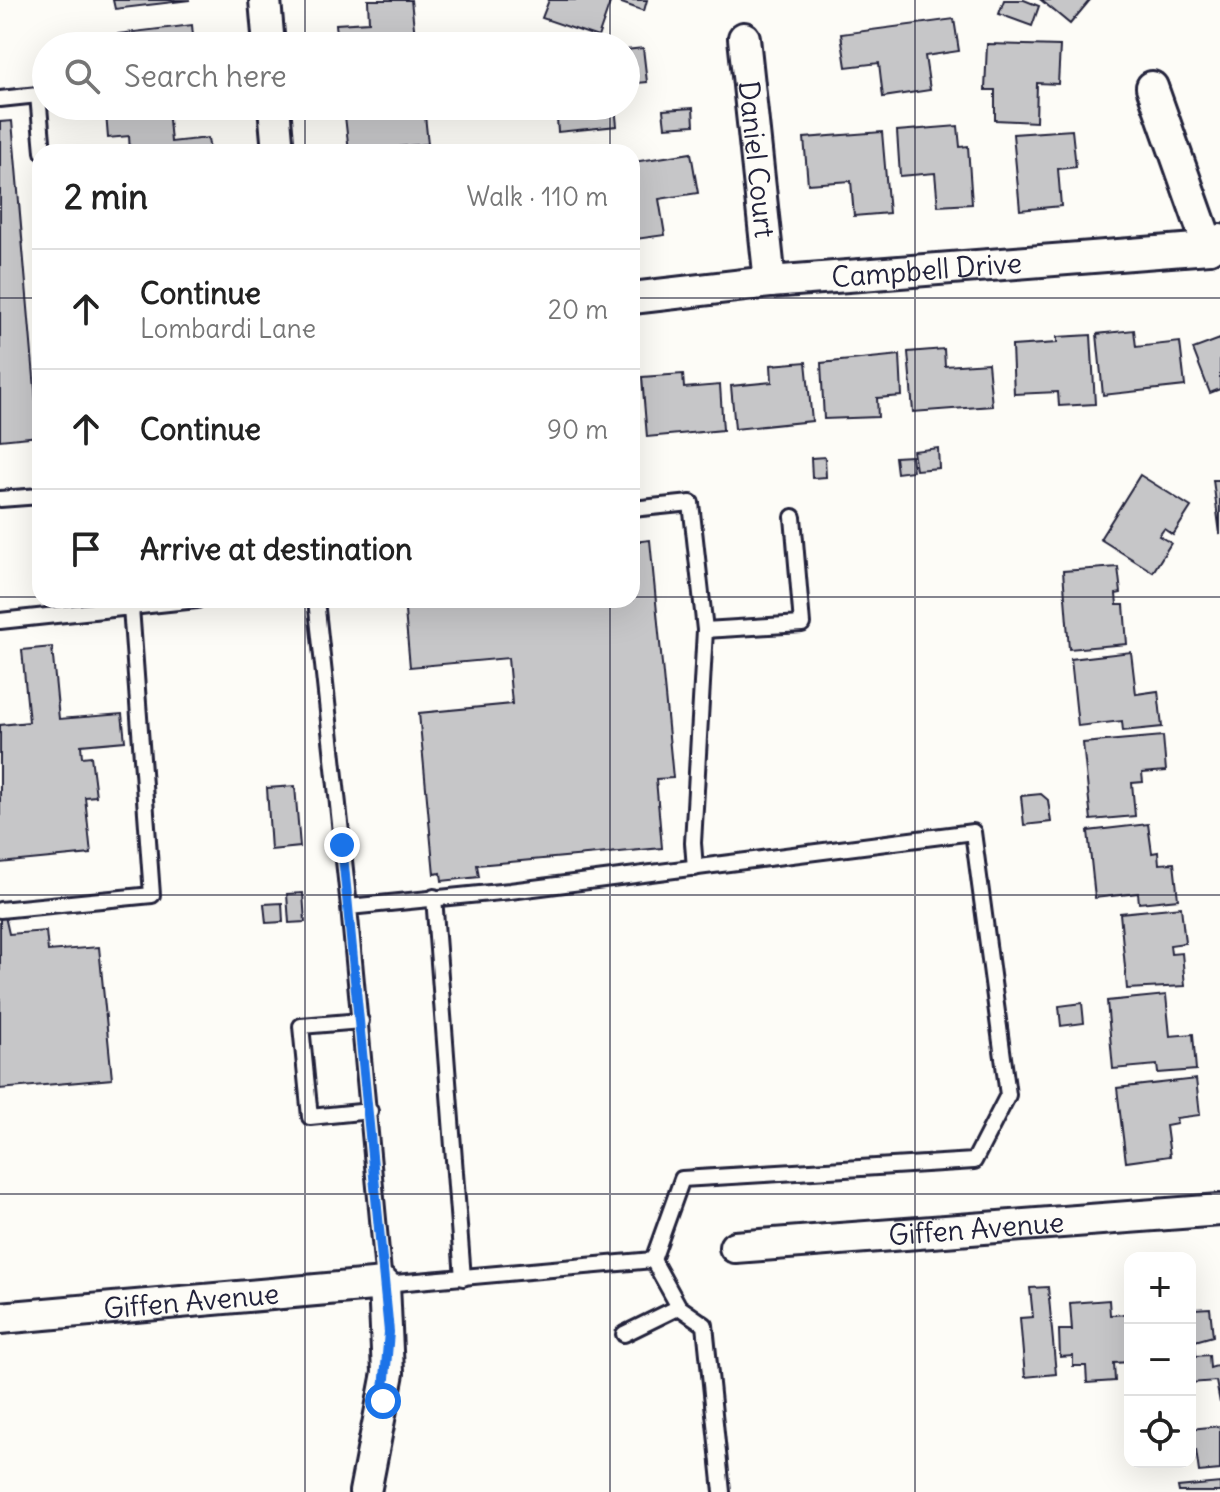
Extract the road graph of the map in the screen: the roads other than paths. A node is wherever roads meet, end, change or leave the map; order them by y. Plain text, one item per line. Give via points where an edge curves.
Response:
1 (265, 0) edge
2 (268, 32) edge
3 (744, 38) dead end
4 (1152, 87) dead end
5 (32, 96) edge
6 (0, 99) edge
7 (40, 120) edge
8 (275, 120) edge
9 (42, 144) edge
10 (277, 144) edge
11 (1214, 244) edge
12 (770, 282) junction
13 (640, 297) edge
14 (32, 497) edge
15 (0, 499) edge
16 (640, 508) edge
17 (793, 517) dead end
18 (81, 608) edge
19 (131, 608) edge
20 (317, 608) edge
21 (0, 621) edge
22 (705, 630) junction
23 (695, 868) junction
24 (434, 897) junction
25 (349, 907) junction
26 (0, 910) edge
27 (361, 1021) junction
28 (370, 1111) junction
29 (1220, 1210) edge
30 (735, 1247) dead end
31 (653, 1260) junction
32 (463, 1278) junction
33 (384, 1284) junction
34 (679, 1307) junction
35 (0, 1318) edge
36 (624, 1334) dead end
37 (365, 1492) edge
38 (722, 1492) edge

1 - 2 street
3 - 12 street, Daniel Court
4 - 11 street
5 - 6 lane
7 - 9 lane
8 - 10 street
11 - 12 street, Campbell Drive
12 - 13 street, Campbell Drive
14 - 15 lane
16 - 22 lane via 691,503
17 - 22 lane via 802,624
18 - 21 lane
19 - 26 lane via 152,895
20 - 25 lane
22 - 23 lane
23 - 24 lane
23 - 31 lane via 973,832 1008,1095 974,1161 682,1179
24 - 25 lane
24 - 32 lane
25 - 27 lane
27 - 28 lane
27 - 28 lane via 301,1026 310,1117
28 - 33 lane
29 - 30 street, Giffen Avenue
31 - 32 lane
31 - 34 lane
32 - 33 lane
33 - 35 street, Giffen Avenue
33 - 37 street via 388,1373
34 - 36 lane
34 - 38 lane via 705,1325

